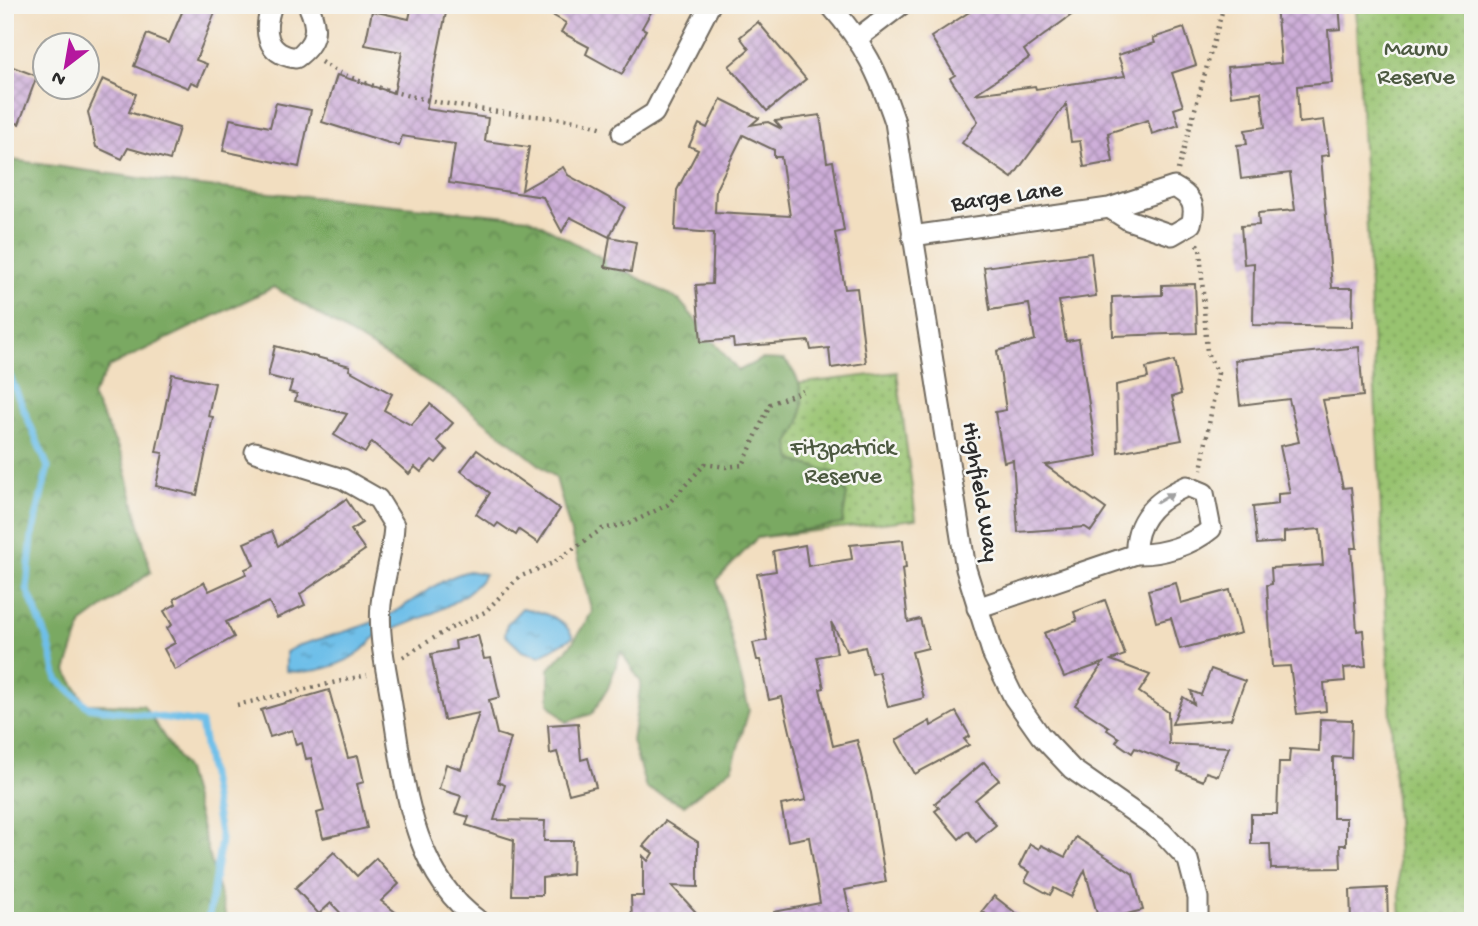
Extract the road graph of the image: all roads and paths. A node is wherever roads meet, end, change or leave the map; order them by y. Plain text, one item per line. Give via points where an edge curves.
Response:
1 (272, 5) edge
2 (308, 5) edge
3 (710, 5) edge
4 (830, 5) edge
5 (901, 5) edge
6 (1224, 5) edge
7 (859, 37) junction
8 (305, 52) junction
9 (622, 133) joint
10 (1174, 187) junction
11 (1109, 208) junction
12 (1185, 230) junction
13 (912, 236) junction
14 (803, 391) dead end
15 (255, 452) dead end
16 (1198, 489) junction
17 (1136, 555) junction
18 (977, 608) junction
19 (385, 667) junction
20 (237, 705) dead end
21 (479, 921) edge
22 (1198, 921) edge

1 - 8 street via 265,25 275,51 296,58
2 - 8 street via 316,33
3 - 9 street via 654,113
4 - 7 street, Highfield Way
5 - 7 street
6 - 10 path
7 - 13 street, Highfield Way via 880,77 895,121
8 - 9 path via 327,66 390,90 492,111 572,118
10 - 11 street, Barge Lane
10 - 12 street via 1194,203
11 - 12 street via 1154,231 1172,235
11 - 13 street, Barge Lane
12 - 16 path via 1200,248 1207,354 1218,373
13 - 18 street, Highfield Way via 966,569
14 - 19 path via 770,404 743,465 705,464 667,505 631,523 602,529 553,563 519,577 485,612
15 - 19 street via 343,479 378,499 394,525 381,606
17 -> 16 street via 1135,540 1149,510 1187,486
16 - 17 street via 1204,493 1211,528 1200,538 1151,555
17 - 18 street
18 - 22 street, Highfield Way via 1014,698 1040,735 1072,769 1162,832 1188,860 1198,898
19 - 20 path via 361,678
19 - 21 street via 414,824 448,889

